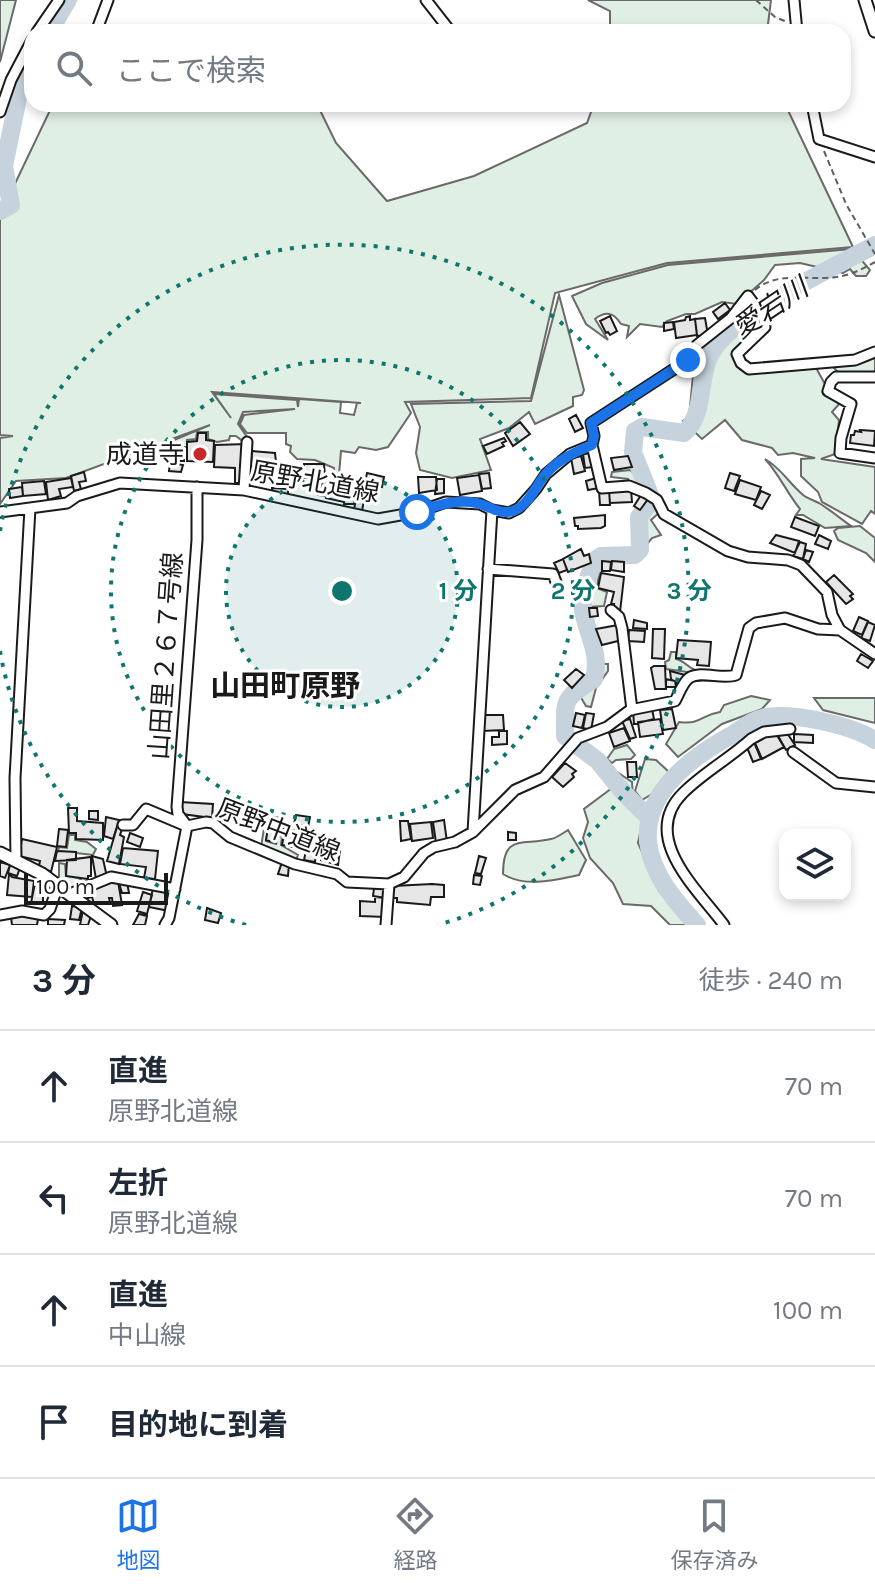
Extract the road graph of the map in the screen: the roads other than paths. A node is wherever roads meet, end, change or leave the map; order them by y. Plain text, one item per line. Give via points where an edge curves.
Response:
1 (59, 0) edge
2 (108, 0) edge
3 (426, 0) edge
4 (794, 0) edge
5 (865, 0) edge
6 (42, 24) edge
7 (99, 24) edge
8 (445, 24) edge
9 (796, 24) edge
10 (875, 31) edge
11 (24, 55) edge
12 (0, 112) edge
13 (814, 112) edge
14 (875, 157) edge
15 (875, 352) edge
16 (875, 377) edge
17 (247, 442) dead end
18 (592, 445) junction
19 (875, 458) edge
20 (197, 487) junction
21 (244, 490) junction
22 (30, 508) junction
23 (492, 510) junction
24 (0, 512) edge
25 (488, 569) junction
26 (556, 582) dead end
27 (611, 610) dead end
28 (840, 630) junction
29 (875, 654) edge
30 (632, 710) junction
31 (790, 729) dead end
32 (793, 752) dead end
33 (875, 787) edge
34 (123, 825) dead end
35 (187, 826) junction
36 (473, 832) junction
37 (0, 853) edge
38 (16, 861) junction
39 (389, 884) junction
40 (58, 885) junction
41 (175, 889) junction
42 (70, 894) junction
43 (0, 915) edge
44 (111, 925) edge
45 (165, 925) edge
46 (386, 925) edge
47 (724, 925) edge

1 - 6 street
2 - 7 street
3 - 8 street
4 - 9 street
5 - 10 street
11 - 12 street
13 - 14 street via 819,139
15 - 18 street via 855,360 749,369 737,354 765,327 751,299 697,345 688,360 591,423
16 - 19 street via 836,377 828,391 851,404 840,453
17 - 21 street
18 - 23 street, 原野北道線 via 570,454 546,474 519,508 509,513
18 - 28 street via 602,488 629,486 646,493 664,514 728,551 801,565 827,592
20 - 21 street, 原野北道線
20 - 22 street, 原野北道線 via 120,483 67,503
20 - 35 street, 山田里２６７号線 via 177,807
21 - 23 street, 原野北道線 via 378,519 446,502
22 - 24 street, 原野北道線
22 - 38 street via 15,778
23 - 25 street
25 - 26 street via 553,574
25 - 36 street
27 - 30 street via 622,628
28 - 29 street
28 - 30 street via 785,618 756,623 749,628 736,675 693,676 675,701
30 - 36 street via 578,738 544,777 515,790
31 - 47 street via 751,739 683,793 668,820 670,853
32 - 33 street via 836,783
34 - 35 street via 133,825 146,809
35 - 39 street, 原野中道線 via 213,823 230,837 295,864 337,874 347,882
35 - 41 street, 原野中道線
36 - 39 street via 424,853 404,877
37 - 38 street
38 - 40 street
39 - 46 street
40 - 42 street
40 - 43 street via 44,915
41 - 42 street via 111,877
41 - 45 street, 原野中道線
42 - 44 street

